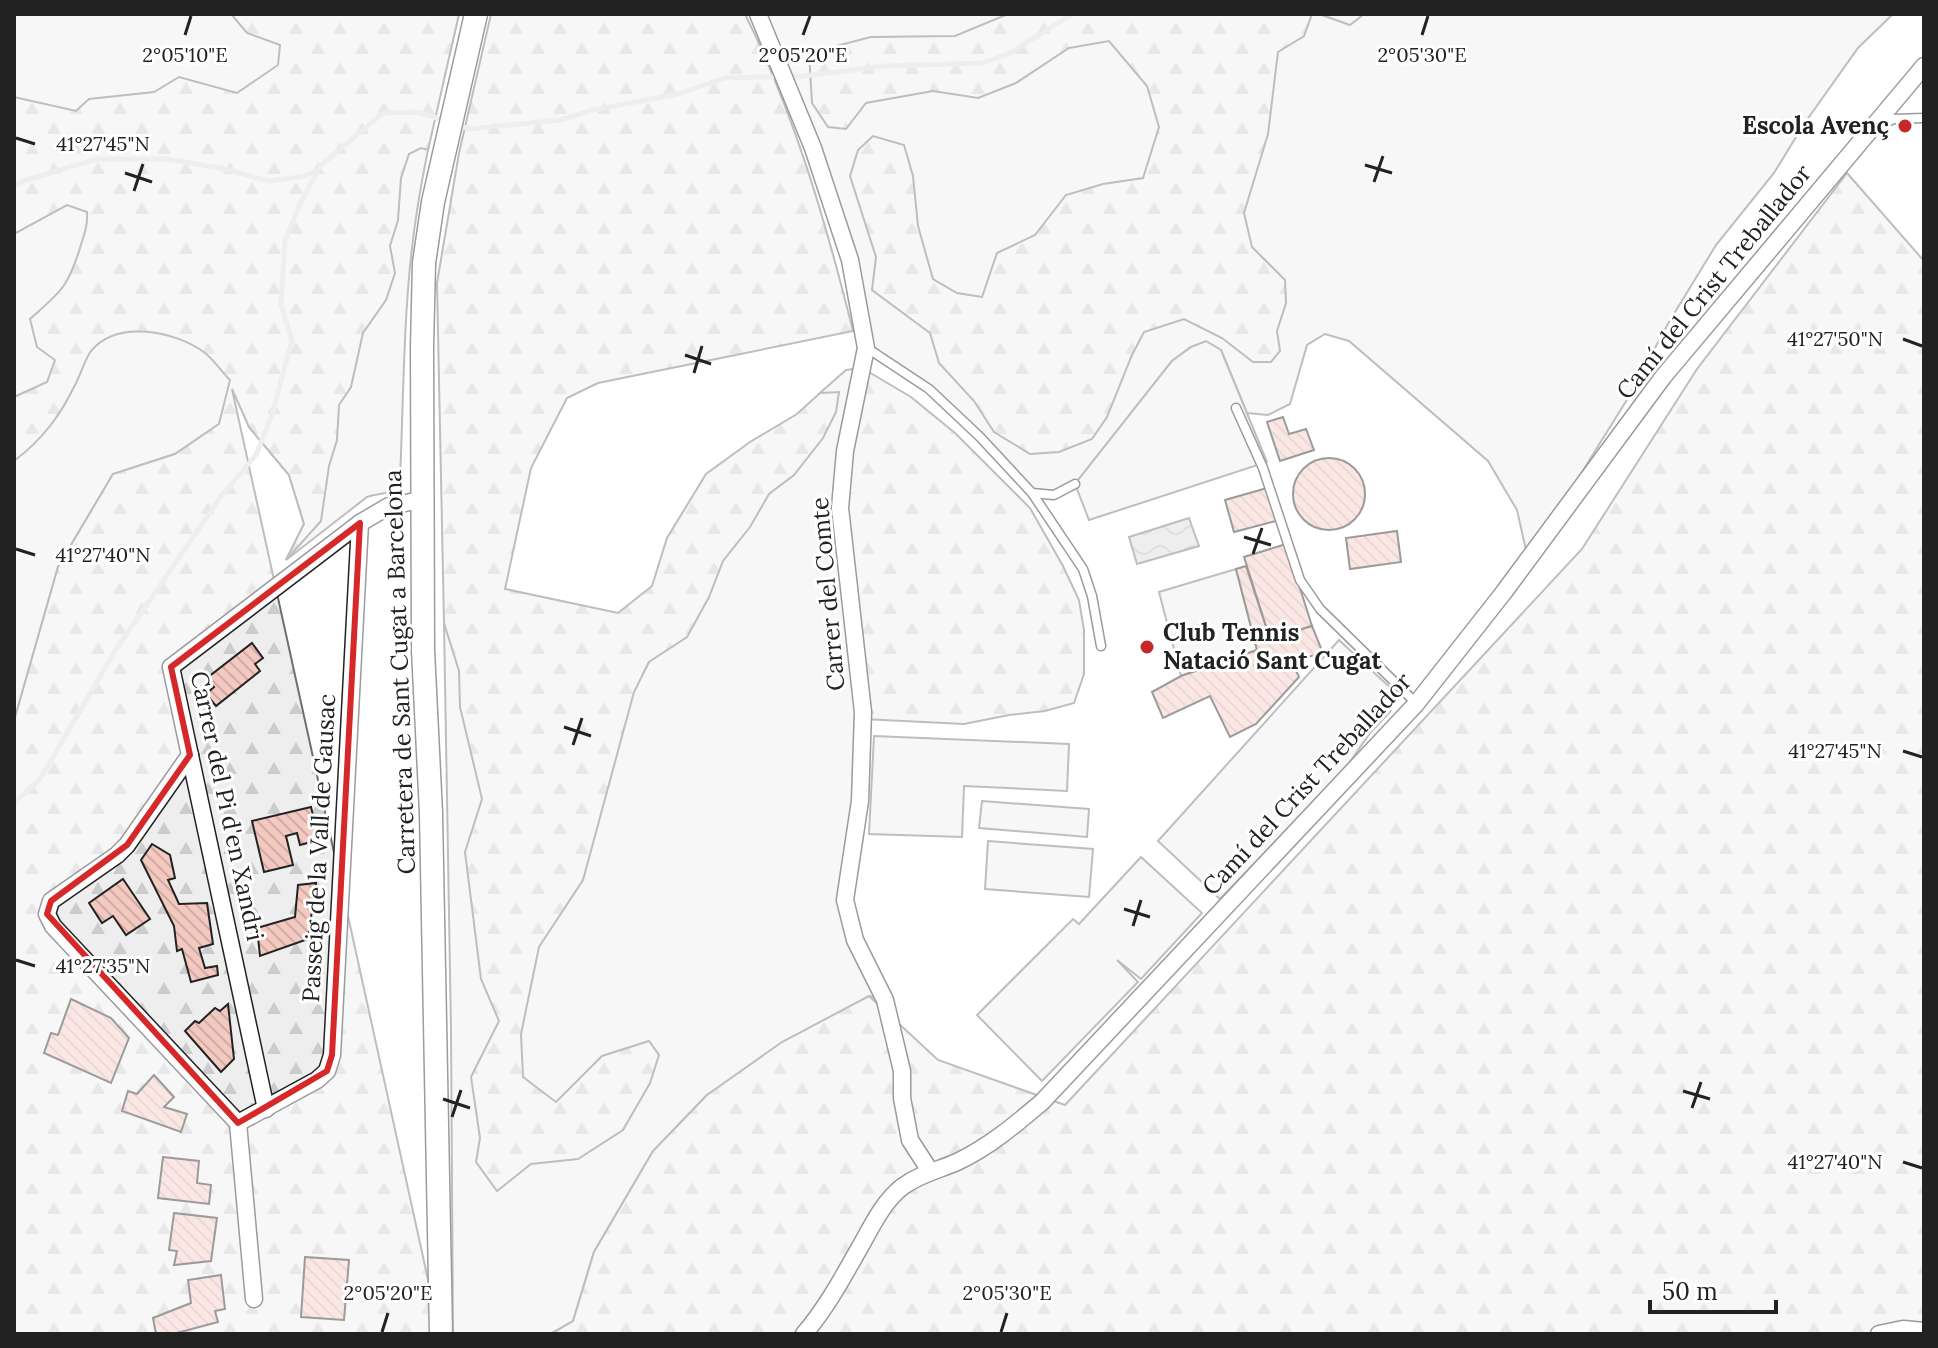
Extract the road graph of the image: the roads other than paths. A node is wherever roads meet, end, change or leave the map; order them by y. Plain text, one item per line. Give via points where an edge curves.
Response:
1 (476, 14) edge
2 (758, 14) edge
3 (1924, 66) edge
4 (1924, 118) edge
5 (1870, 128) junction
6 (866, 348) junction
7 (1236, 408) dead end
8 (1075, 484) dead end
9 (1032, 493) junction
10 (421, 500) junction
11 (360, 523) junction
12 (1101, 646) dead end
13 (1416, 704) junction
14 (190, 755) junction
15 (266, 1109) junction
16 (238, 1123) junction
17 (930, 1171) junction
18 (254, 1299) dead end
19 (1924, 1331) edge
20 (441, 1334) edge
21 (804, 1334) edge
22 (1879, 1334) edge

1 - 10 main road, Carretera de Sant Cugat a Barcelona via 424,263
2 - 6 street, Carrer del Comte via 813,148 850,260
3 - 5 street, Camí del Crist Treballador
4 - 5 lane via 1894,119
5 - 13 street, Camí del Crist Treballador via 1663,377
6 - 9 lane via 929,389
6 - 17 street, Carrer del Comte via 845,451 840,508 863,712 860,801 845,900 855,940 885,1000 902,1071 910,1140
7 - 13 lane via 1263,468 1300,580 1320,609
8 - 9 lane via 1054,495
9 - 12 lane via 1083,569
10 - 11 street, Carrer del Pi d'en Xandri via 389,506
10 - 20 main road, Carretera de Sant Cugat a Barcelona
11 - 14 street, Carrer del Pi d'en Xandri via 171,667
11 - 15 street, Passeig de la Vall de Gausac via 332,1055 317,1080
13 - 17 street, Camí del Crist Treballador via 1042,1102 986,1145
14 - 15 street, Carrer del Pi d'en Xandri
14 - 16 street via 127,845 51,901 47,914
15 - 16 street, Passeig de la Vall de Gausac
16 - 18 street
17 - 21 street, Camí del Crist Treballador via 886,1203
19 - 22 street

